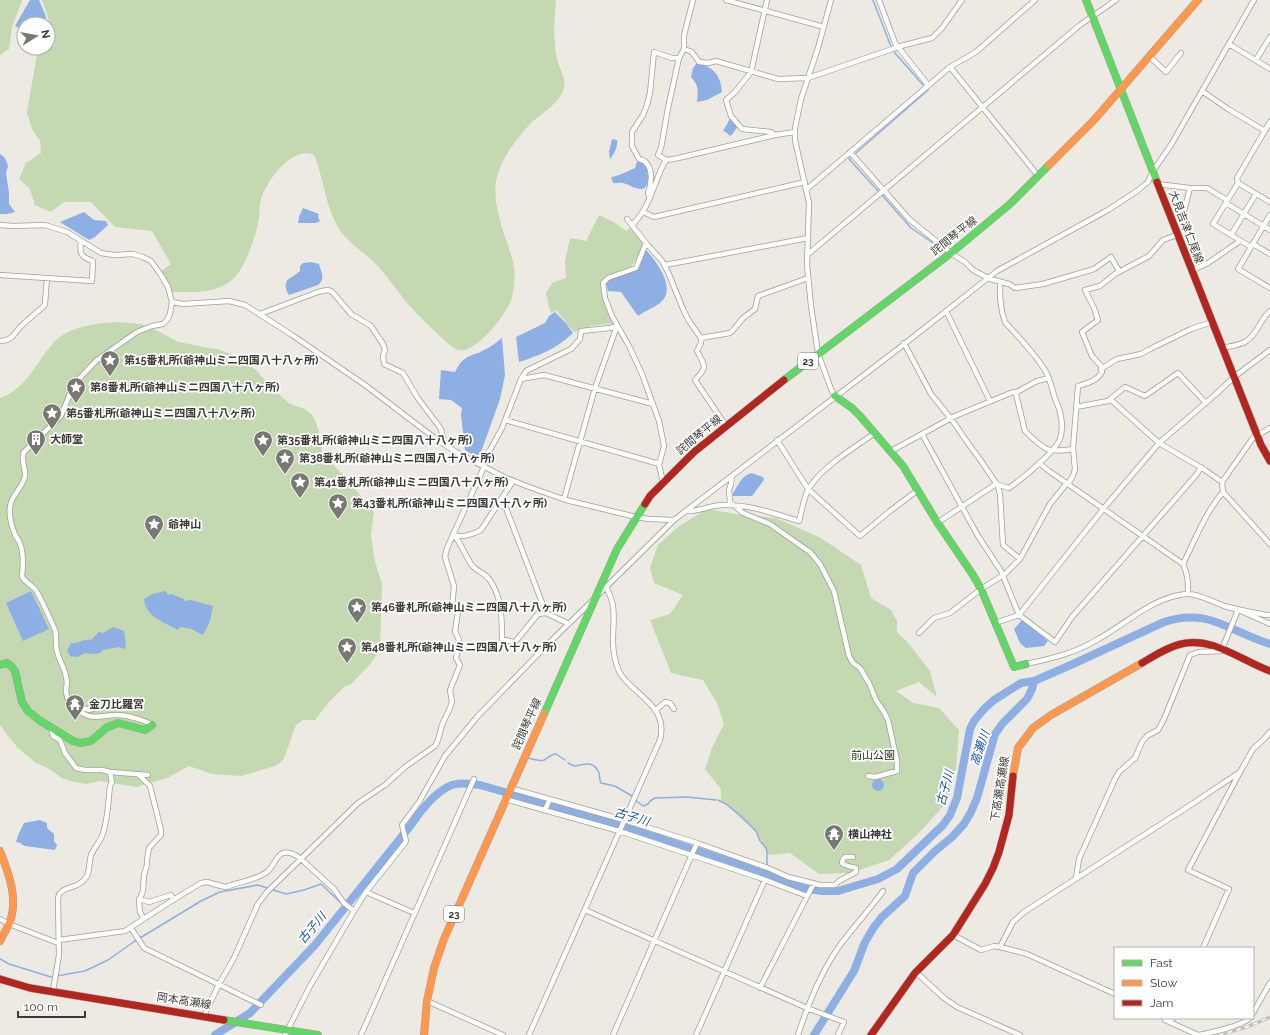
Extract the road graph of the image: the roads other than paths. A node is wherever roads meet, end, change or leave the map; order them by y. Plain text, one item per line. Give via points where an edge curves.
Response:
1 (693, 0) edge
2 (726, 0) edge
3 (766, 0) edge
4 (836, 0) edge
5 (878, 0) edge
6 (962, 0) edge
7 (1035, 0) edge
8 (1086, 0) edge
9 (1116, 0) edge
10 (1198, 0) edge
11 (1254, 0) edge
12 (831, 1) edge
13 (764, 11) junction
14 (1092, 15) junction
15 (824, 27) junction
16 (1270, 37) edge
17 (1229, 44) junction
18 (897, 48) junction
19 (684, 49) junction
20 (1181, 53) dead end
21 (1149, 56) junction
22 (679, 58) junction
23 (1256, 60) junction
24 (950, 67) junction
25 (1270, 69) edge
26 (751, 72) junction
27 (808, 78) junction
28 (928, 85) junction
29 (1121, 89) junction
30 (1202, 91) junction
31 (982, 107) junction
32 (1270, 122) edge
33 (1265, 131) junction
34 (795, 132) junction
35 (775, 135) junction
36 (850, 152) junction
37 (666, 160) junction
38 (1153, 171) junction
39 (1035, 172) dead end
40 (805, 182) junction
41 (1238, 183) junction
42 (1157, 184) junction
43 (1190, 188) junction
44 (807, 189) junction
45 (883, 191) junction
46 (1256, 194) junction
47 (650, 198) junction
48 (1227, 202) junction
49 (1270, 202) edge
50 (642, 212) junction
51 (1184, 212) dead end
52 (1244, 214) junction
53 (1270, 215) edge
54 (627, 219) dead end
55 (0, 224) edge
56 (632, 225) junction
57 (1264, 226) junction
58 (1270, 230) edge
59 (1177, 235) junction
60 (1231, 235) junction
61 (808, 238) junction
62 (81, 241) junction
63 (1240, 241) junction
64 (646, 243) junction
65 (1252, 246) junction
66 (951, 253) junction
67 (1270, 254) edge
68 (807, 255) junction
69 (665, 265) junction
70 (1119, 271) junction
71 (1191, 271) junction
72 (0, 276) edge
73 (47, 278) junction
74 (808, 278) junction
75 (987, 278) junction
76 (1000, 282) junction
77 (1270, 288) edge
78 (172, 302) junction
79 (946, 311) junction
80 (1270, 311) edge
81 (260, 314) junction
82 (1212, 322) junction
83 (617, 326) junction
84 (700, 338) junction
85 (0, 341) edge
86 (904, 343) junction
87 (1222, 348) junction
88 (1270, 350) edge
89 (818, 353) junction
90 (1101, 369) junction
91 (1234, 377) junction
92 (1049, 378) junction
93 (521, 379) junction
94 (595, 388) junction
95 (1015, 393) junction
96 (835, 396) junction
97 (1110, 399) junction
98 (990, 401) junction
99 (1206, 403) junction
100 (653, 404) junction
101 (1076, 407) junction
102 (951, 418) junction
103 (505, 420) junction
104 (726, 426) junction
105 (1270, 428) edge
106 (875, 433) junction
107 (922, 434) junction
108 (1257, 436) junction
109 (777, 440) junction
110 (580, 442) junction
111 (1159, 443) junction
112 (444, 444) junction
113 (1073, 449) junction
114 (891, 450) junction
115 (1052, 450) junction
116 (1270, 461) edge
117 (660, 462) junction
118 (1039, 463) junction
119 (479, 464) junction
120 (484, 467) junction
121 (1201, 467) junction
122 (732, 476) junction
123 (513, 481) junction
124 (663, 482) junction
125 (1222, 482) junction
126 (1067, 483) junction
127 (996, 484) junction
128 (808, 489) junction
129 (918, 490) junction
130 (1223, 492) junction
131 (564, 500) junction
132 (498, 503) junction
133 (734, 506) junction
134 (962, 507) junction
135 (1104, 508) junction
136 (686, 511) junction
137 (636, 517) junction
138 (674, 520) junction
139 (937, 523) junction
140 (453, 534) junction
141 (1142, 536) junction
142 (1270, 544) edge
143 (1020, 559) junction
144 (1183, 564) junction
145 (1003, 575) junction
146 (606, 587) junction
147 (981, 589) junction
148 (1188, 594) junction
149 (594, 600) junction
150 (1238, 610) junction
151 (546, 613) junction
152 (1019, 615) junction
153 (1268, 616) edge
154 (995, 623) junction
155 (569, 624) junction
156 (1270, 624) edge
157 (919, 633) dead end
158 (1222, 649) junction
159 (1026, 664) joint
160 (0, 665) edge
161 (1270, 671) edge
162 (95, 708) dead end
163 (76, 709) junction
164 (674, 709) dead end
165 (656, 710) junction
166 (152, 725) joint
167 (51, 727) junction
168 (1270, 732) edge
169 (110, 772) junction
170 (1240, 772) junction
171 (148, 774) dead end
172 (139, 775) junction
173 (868, 776) dead end
174 (474, 779) dead end
175 (510, 788) junction
176 (505, 799) junction
177 (550, 799) junction
178 (545, 810) junction
179 (624, 821) junction
180 (619, 831) junction
181 (697, 843) junction
182 (0, 851) edge
183 (693, 855) junction
184 (853, 857) dead end
185 (300, 858) junction
186 (1076, 878) junction
187 (765, 880) junction
188 (814, 883) junction
189 (883, 891) dead end
190 (366, 892) junction
191 (807, 896) junction
192 (139, 899) junction
193 (173, 900) junction
194 (352, 910) junction
195 (585, 910) junction
196 (414, 913) junction
197 (0, 919) edge
198 (144, 919) junction
199 (9, 924) junction
200 (131, 928) junction
201 (953, 935) junction
202 (0, 941) edge
203 (59, 941) junction
204 (655, 941) junction
205 (1000, 947) junction
206 (1203, 947) edge
207 (724, 971) junction
208 (915, 973) junction
209 (0, 980) edge
210 (1270, 983) edge
211 (219, 984) junction
212 (760, 988) junction
213 (53, 992) junction
214 (1114, 994) edge
215 (427, 1001) junction
216 (261, 1005) dead end
217 (808, 1009) junction
218 (1254, 1010) edge
219 (204, 1016) junction
220 (1169, 1019) edge
221 (1248, 1019) edge
222 (287, 1032) edge
223 (318, 1035) edge
224 (361, 1035) edge
225 (424, 1035) edge
226 (503, 1035) edge
227 (529, 1035) edge
228 (613, 1035) edge
229 (696, 1035) edge
230 (798, 1035) edge
231 (838, 1035) edge
232 (872, 1035) edge
233 (1020, 1035) edge
234 (1199, 1035) edge

1 - 19 street via 684,35
2 - 13 street
3 - 13 street
4 - 12 street
5 - 18 street
6 - 18 street via 932,38
7 - 24 street via 976,52
8 - 14 main road, 大見吉津仁尾線
9 - 14 street
10 - 21 main road, 詫間琴平線 / 23
11 - 17 street
12 - 15 street
13 - 15 street
13 - 26 street
14 - 29 main road, 大見吉津仁尾線
14 - 31 street
15 - 27 street
16 - 23 street
17 - 23 street
17 - 30 street
18 - 27 street
18 - 28 street
19 - 22 street
19 - 26 street via 692,52 699,62 716,61
20 - 21 street via 1166,72
21 - 29 main road, 詫間琴平線 / 23
22 - 37 street via 658,154
22 - 47 street via 654,52 647,106 632,132 632,146 639,159 649,167
23 - 25 street
24 - 28 street
24 - 31 street
26 - 27 street via 778,79
26 - 35 street via 726,100 731,116 742,129 771,132
27 - 34 street
28 - 36 street
29 - 38 main road, 大見吉津仁尾線
29 - 66 main road, 詫間琴平線 / 23 via 1073,142 1010,204
30 - 33 street
30 - 38 street
31 - 39 street
31 - 45 street
32 - 33 street
33 - 41 street via 1237,178
34 - 35 street
34 - 40 street
35 - 37 street
36 - 44 street
36 - 45 street
37 - 47 street
38 - 42 main road, 大見吉津仁尾線
38 - 75 street via 1148,182 1126,199
40 - 44 street
40 - 50 street via 654,217
41 - 46 street
41 - 48 street
42 - 43 street
42 - 59 main road, 大見吉津仁尾線
43 - 48 street via 1207,188
43 - 51 street
44 - 61 street
45 - 66 street via 910,220
45 - 68 street
46 - 49 street
46 - 52 street
47 - 50 street
48 - 52 street
48 - 60 street via 1213,224
50 - 56 street
52 - 57 street
52 - 60 street
53 - 57 street
54 - 56 street
55 - 62 street via 45,225 61,229
56 - 64 street
57 - 58 street
57 - 65 street
59 - 70 street via 1163,240 1149,256
59 - 71 main road, 大見吉津仁尾線
60 - 63 street
61 - 68 street
61 - 69 street
62 - 73 street via 83,258 92,262 92,281
62 - 78 street via 101,253 139,255 151,261 168,287
63 - 65 street
63 - 71 street via 1208,263
64 - 69 street
64 - 83 street via 636,268 608,278 603,283 605,298
65 - 67 street
65 - 77 street via 1238,269
66 - 75 street
66 - 89 main road, 詫間琴平線 / 23
68 - 74 street
69 - 84 street via 683,309
70 - 76 street via 1111,257 1094,270 1043,284 1015,288
70 - 90 street via 1100,286 1085,290 1098,320 1082,332 1092,356
71 - 82 main road, 大見吉津仁尾線
72 - 73 street
73 - 85 street via 44,306 12,337
74 - 84 street via 758,296 755,309 730,333
74 - 89 street
75 - 76 street
75 - 79 street
76 - 92 street via 1005,322 1041,364
78 - 81 street via 183,304 229,301 245,305
78 - 163 street via 170,314 163,324 137,332 117,345 93,364 74,384 61,416 24,452 25,477 10,506 14,532 23,559 22,577 36,590 56,632 56,651 65,670 68,699
79 - 86 street
79 - 98 street
80 - 87 street via 1248,341
81 - 112 street via 364,385
81 - 112 street via 318,292 331,291 351,314 371,326 383,344 384,364 403,373 441,429
82 - 87 main road, 大見吉津仁尾線
82 - 90 street via 1190,329 1141,354 1117,359
83 - 93 street via 581,331 580,339 572,349 526,370
83 - 94 street
83 - 100 street
84 - 104 street via 701,343 697,351 705,367 696,380
86 - 96 street
86 - 102 street via 931,394
87 - 91 main road, 大見吉津仁尾線
88 - 91 street
89 - 96 street
89 - 104 main road, 詫間琴平線 / 23
90 - 101 street via 1102,372 1094,381 1078,386
91 - 99 street
91 - 108 main road, 大見吉津仁尾線
92 - 95 street
92 - 115 street via 1061,424 1059,440
93 - 94 street via 544,375
93 - 103 street
94 - 100 street
94 - 110 street
95 - 98 street
95 - 115 street via 1025,431 1047,449
96 - 106 main road via 852,408
96 - 109 street
97 - 99 street via 1125,387 1144,396 1178,373
97 - 101 street
97 - 111 street
98 - 102 street
99 - 111 street
100 - 117 street via 664,446
101 - 113 street
102 - 107 street
102 - 127 street
103 - 110 street
103 - 119 street via 490,450
104 - 124 main road, 詫間琴平線 / 23
105 - 108 street
106 - 114 main road
106 - 128 street via 827,468
107 - 114 street
107 - 134 street
108 - 116 main road, 大見吉津仁尾線
108 - 125 street
109 - 122 street
109 - 128 street
110 - 117 street
110 - 131 street
111 - 121 street
111 - 135 street
112 - 119 street
113 - 115 street
113 - 126 street via 1075,469
114 - 129 main road
115 - 118 street
117 - 124 street
118 - 126 street
118 - 127 street via 1009,488
119 - 120 street
120 - 123 street
120 - 140 street
121 - 125 street
121 - 141 street
122 - 133 street via 729,490 730,502
122 - 136 street
123 - 131 street
123 - 132 street
124 - 137 main road, 詫間琴平線 / 23
125 - 130 street
126 - 135 street
126 - 143 street via 1050,504
127 - 134 street
127 - 143 street via 1000,494 1003,545
128 - 129 street via 860,536
128 - 133 street via 799,521 769,512
129 - 139 main road
130 - 142 street
130 - 144 street via 1210,508
131 - 137 street
132 - 140 street via 481,530 458,536
132 - 151 street via 506,508
133 - 136 street via 722,505
133 - 173 street via 770,524 810,552 826,574 837,601 849,656 865,676 884,712 894,744 897,771 875,777
134 - 139 street
134 - 145 street
135 - 141 street
135 - 152 street
136 - 138 street
137 - 138 street
137 - 149 main road, 詫間琴平線 / 23 via 617,549
138 - 146 street
139 - 147 main road
140 - 151 street via 471,564 493,585 502,619 502,639 515,642 538,614
140 - 185 street via 446,557 454,586 452,607 458,612 455,631 459,640 456,658 460,665 450,690 452,702 438,740 435,746 358,803
141 - 144 street
141 - 152 street via 1072,617 1055,642
143 - 145 street
144 - 148 street via 1188,578
145 - 147 street
145 - 152 street
146 - 149 street
146 - 165 street via 613,607 613,641 619,671
147 - 154 main road
147 - 157 street via 950,613 934,618
148 - 150 street
148 - 159 street via 1166,599 1138,612 1101,638 1071,653
149 - 155 street
149 - 175 main road, 詫間琴平線 / 23
150 - 153 street
150 - 156 street
150 - 158 street
151 - 155 street
152 - 154 street
154 - 159 main road via 1014,667
155 - 190 street via 489,705 445,756 419,802 402,825 404,843
158 - 161 main road, 下高瀬高瀬線
158 - 186 street via 1190,655 1158,730 1147,736 1135,758 1115,778 1079,859
158 - 201 main road, 下高瀬高瀬線 via 1194,642 1175,645 1051,715 1033,728 1018,748 1014,761 1008,815 993,868
160 - 167 main road via 12,666 16,672 20,700 24,707
162 - 163 street via 90,710 78,706
163 - 166 street via 96,718 125,716
164 - 165 street via 670,703 665,702
165 - 179 street via 662,730 660,740
166 - 167 main road via 145,730 118,723 106,728 91,740 80,743
167 - 169 street via 53,736 60,740 65,754 76,768
168 - 170 street via 1253,749
169 - 172 street
169 - 203 street via 112,782 105,826 90,858 87,876 74,887 59,894
170 - 186 street
170 - 206 street via 1188,870 1229,889
171 - 172 street
172 - 192 street via 150,786 161,830 149,848 143,891
174 - 196 street
175 - 176 main road, 詫間琴平線 / 23
175 - 177 street
176 - 178 street
176 - 215 main road, 詫間琴平線 / 23 via 444,939
177 - 178 street
177 - 179 street
178 - 180 street
179 - 180 street
179 - 181 street
180 - 183 street
180 - 195 street
181 - 183 street
181 - 188 street via 788,877
182 - 199 main road via 12,888 13,910
183 - 187 street
183 - 204 street
184 - 188 street via 845,857 842,863 856,868 856,872 835,885
185 - 193 street via 288,852 283,853 277,857 270,870 260,876 226,887 201,883
185 - 194 street via 334,889
185 - 211 street via 258,904 233,960
186 - 205 street via 1024,912 1013,922
187 - 191 street
187 - 207 street
188 - 191 street
189 - 217 street via 836,951 812,995
190 - 194 street
190 - 196 street
191 - 212 street
192 - 193 street via 148,902 171,895
192 - 198 street via 140,912
193 - 198 street
194 - 222 street
195 - 204 street
195 - 227 street
196 - 224 street
197 - 199 street
198 - 200 street
199 - 202 main road
199 - 203 street
200 - 203 street via 112,934
200 - 211 street via 144,948
201 - 205 street via 981,950
201 - 208 main road, 下高瀬高瀬線
203 - 213 street
204 - 207 street
204 - 228 street
205 - 214 street via 1027,954
207 - 212 street
207 - 229 street
208 - 232 main road, 下高瀬高瀬線
208 - 233 street via 957,1006
209 - 213 main road, 岡本高瀬線
210 - 218 street
211 - 216 street
211 - 219 street
212 - 217 street
213 - 219 main road, 岡本高瀬線
215 - 225 main road, 詫間琴平線 / 23
215 - 226 street
217 - 230 street
217 - 231 street via 844,1022
219 - 222 main road, 岡本高瀬線
220 - 234 street
221 - 234 street via 1209,1034
222 - 223 main road, 岡本高瀬線

